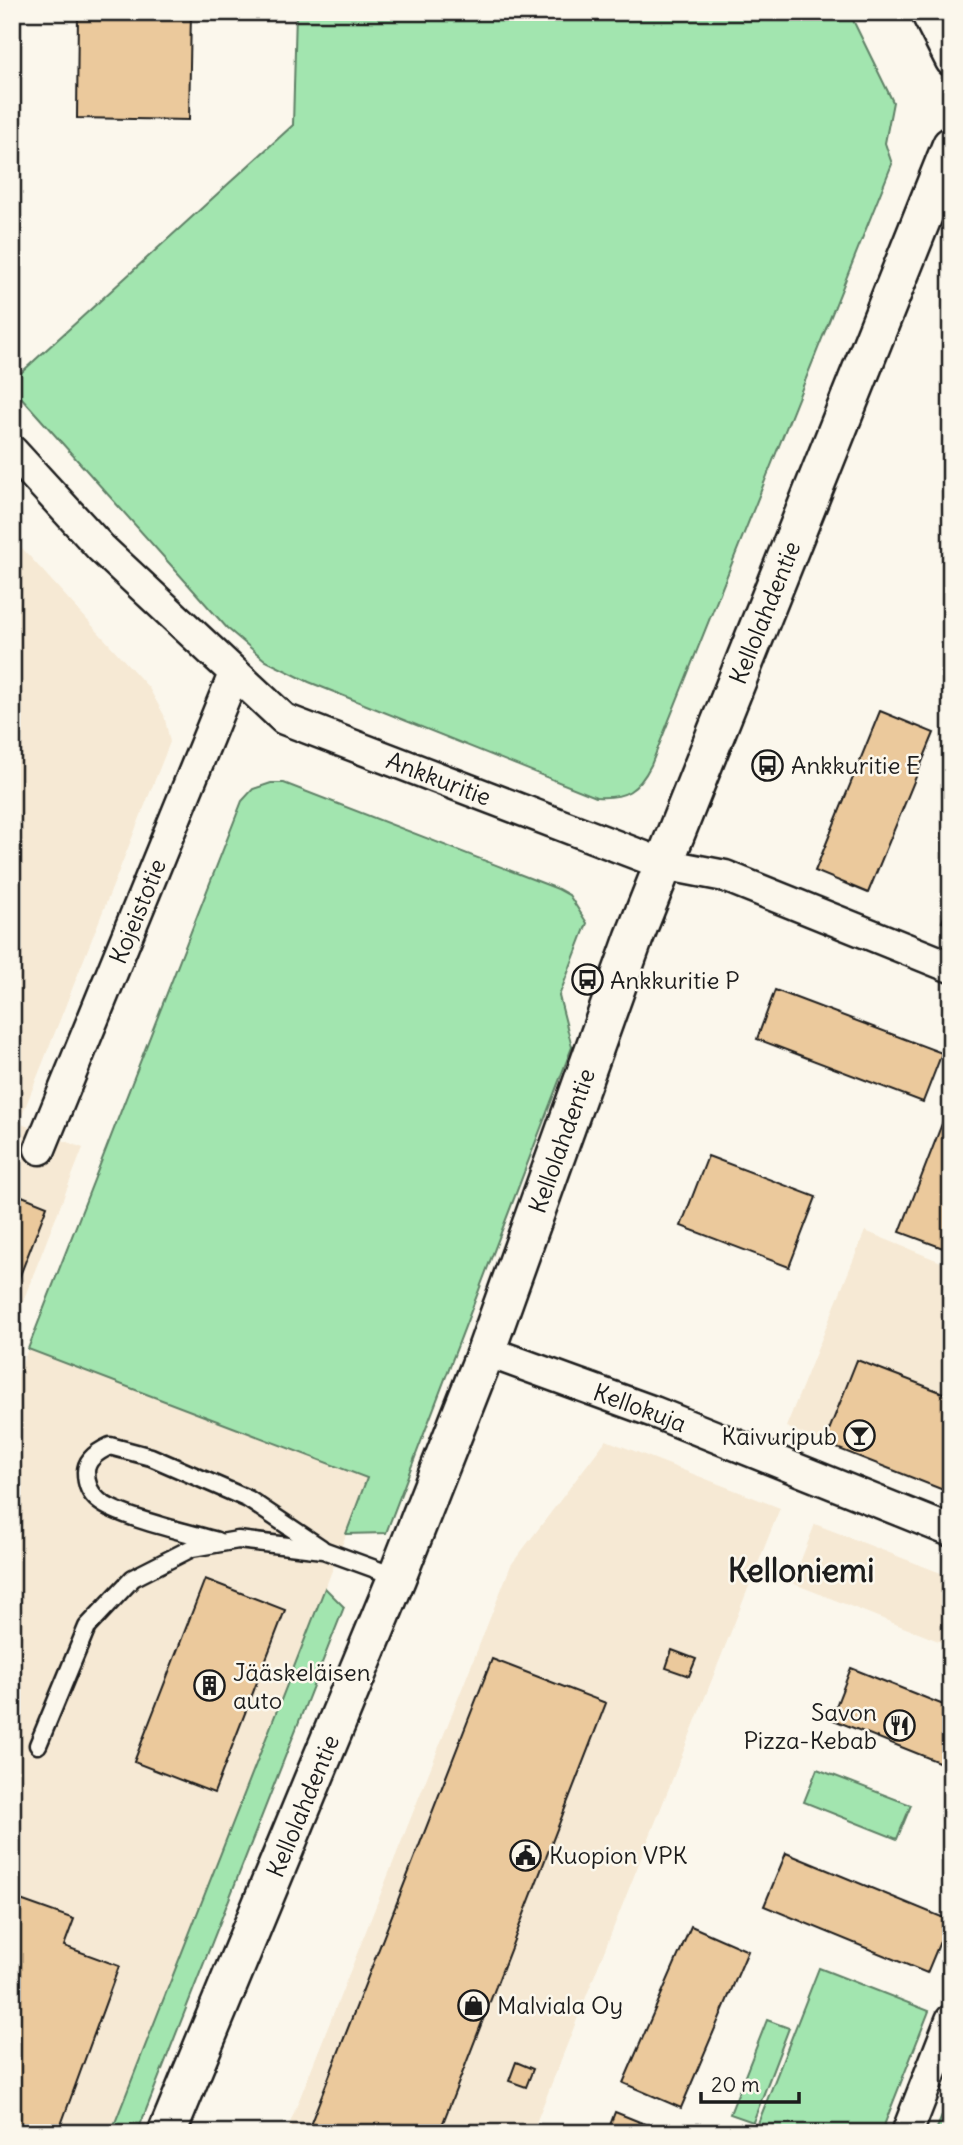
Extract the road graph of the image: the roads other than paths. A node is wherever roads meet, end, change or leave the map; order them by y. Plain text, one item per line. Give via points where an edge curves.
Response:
1 (926, 12) edge
2 (951, 61) edge
3 (951, 146) edge
4 (12, 451) edge
5 (234, 674) junction
6 (663, 864) junction
7 (951, 967) edge
8 (40, 1149) dead end
9 (486, 1351) junction
10 (951, 1531) edge
11 (223, 1543) junction
12 (323, 1550) junction
13 (397, 1577) junction
14 (38, 1745) dead end
15 (951, 2020) edge
16 (167, 2133) edge
17 (907, 2133) edge

1 - 2 street
3 - 6 street, Kellolahdentie
4 - 5 street, Ankkuritie via 101,548
5 - 6 street, Ankkuritie via 284,719
5 - 8 street, Kojeistotie
6 - 7 street, Ankkuritie via 725,876
6 - 9 street, Kellolahdentie
9 - 10 street, Kellokuja via 654,1412
9 - 13 street, Kellolahdentie
11 - 12 lane via 238,1540
11 - 12 lane via 100,1503 91,1493 86,1466 97,1452 110,1446 151,1457 248,1499
11 - 14 lane via 192,1548 134,1578 88,1626
12 - 13 lane
13 - 16 street, Kellolahdentie
15 - 17 street

